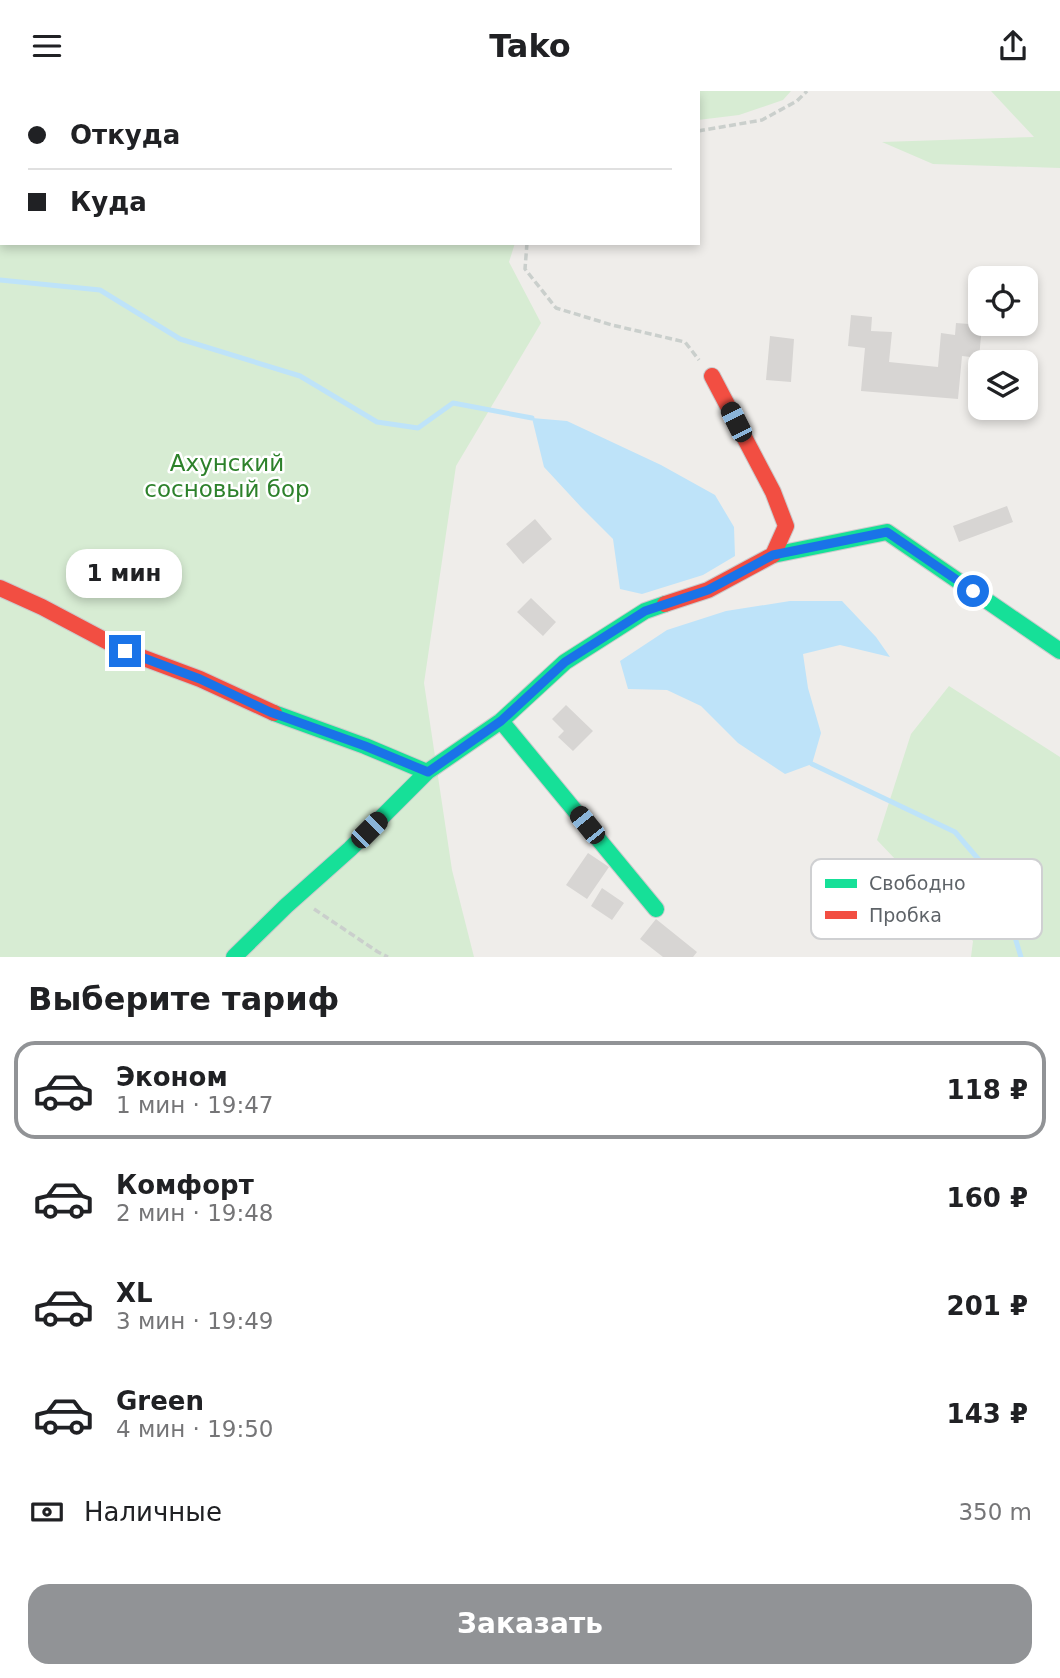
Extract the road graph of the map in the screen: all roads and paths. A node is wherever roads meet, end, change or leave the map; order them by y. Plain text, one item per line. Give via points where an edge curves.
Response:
1 (807, 91) edge
2 (700, 131) edge
3 (527, 245) edge
4 (712, 376) joint
5 (773, 555) junction
6 (0, 588) edge
7 (1060, 651) edge
8 (501, 721) junction
9 (428, 772) junction
10 (297, 896) junction
11 (656, 909) dead end
12 (234, 957) edge
13 (388, 957) edge

1 - 2 path via 762,120
3 - 4 path via 525,269 556,309 685,342
4 - 5 street via 786,526
5 - 7 street via 887,532
5 - 8 street via 708,590 645,611 565,662
6 - 9 street via 125,651
8 - 9 street
8 - 11 street
9 - 10 street
10 - 12 street
10 - 13 path

